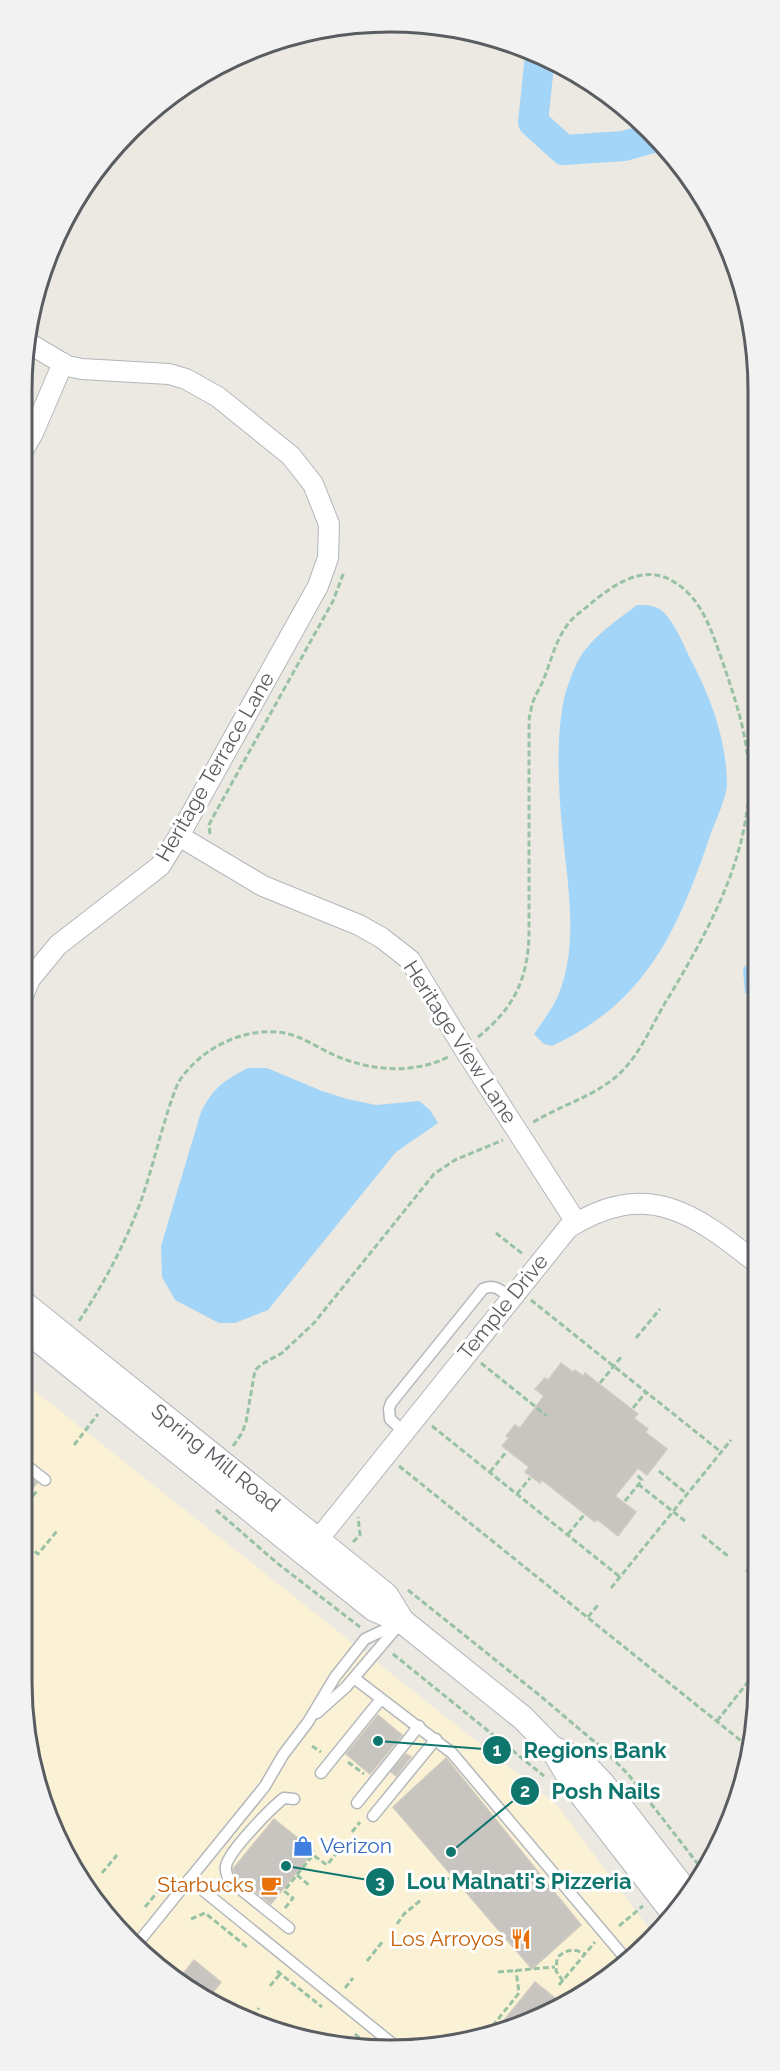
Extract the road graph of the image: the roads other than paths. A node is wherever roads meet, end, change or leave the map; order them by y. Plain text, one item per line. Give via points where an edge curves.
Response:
1 (35, 346) edge
2 (63, 363) junction
3 (32, 438) edge
4 (179, 836) junction
5 (32, 977) edge
6 (576, 1222) junction
7 (748, 1256) edge
8 (510, 1298) junction
9 (32, 1310) edge
10 (32, 1334) edge
11 (404, 1431) junction
12 (32, 1472) edge
13 (43, 1483) road end
14 (312, 1546) junction
15 (402, 1621) junction
16 (354, 1678) junction
17 (381, 1699) junction
18 (308, 1722) junction
19 (419, 1726) junction
20 (436, 1738) junction
21 (552, 1748) junction
22 (321, 1773) dead end
23 (294, 1799) dead end
24 (357, 1803) dead end
25 (372, 1816) dead end
26 (189, 1880) junction
27 (683, 1887) edge
28 (668, 1906) edge
29 (289, 1928) dead end
30 (141, 1938) edge
31 (622, 1954) edge
32 (387, 2040) edge

1 - 2 street
2 - 3 street
2 - 4 street, Heritage Terrace Lane via 82,369 169,374 201,386 291,456 313,484 329,524 328,558 318,586
4 - 5 street, Heritage Terrace Lane via 160,867 58,945
4 - 6 street, Heritage View Lane via 263,886 359,925 410,960 463,1047 525,1126
6 - 7 street, Temple Drive via 607,1207 626,1204 669,1208 712,1228
6 - 8 street, Temple Drive via 553,1243
8 - 11 street, Temple Drive
8 - 11 lane via 495,1287 483,1289 391,1403 390,1419
9 - 14 street, Spring Mill Road
10 - 14 street, Spring Mill Road
11 - 14 street, Temple Drive
12 - 13 lane
14 - 15 street, Spring Mill Road via 374,1609
15 - 16 lane
15 - 18 lane via 365,1639 335,1677
15 - 21 street, Spring Mill Road via 523,1719
16 - 17 lane
16 - 18 lane
17 - 19 lane
17 - 22 lane
18 - 26 lane via 265,1786
19 - 20 lane
19 - 24 lane
20 - 25 lane
20 - 31 lane
21 - 27 street, Spring Mill Road via 580,1760 602,1783
21 - 28 street, Spring Mill Road via 574,1785
23 - 29 lane via 284,1798 268,1811 228,1860 226,1871 229,1880
26 - 30 lane
26 - 32 lane

